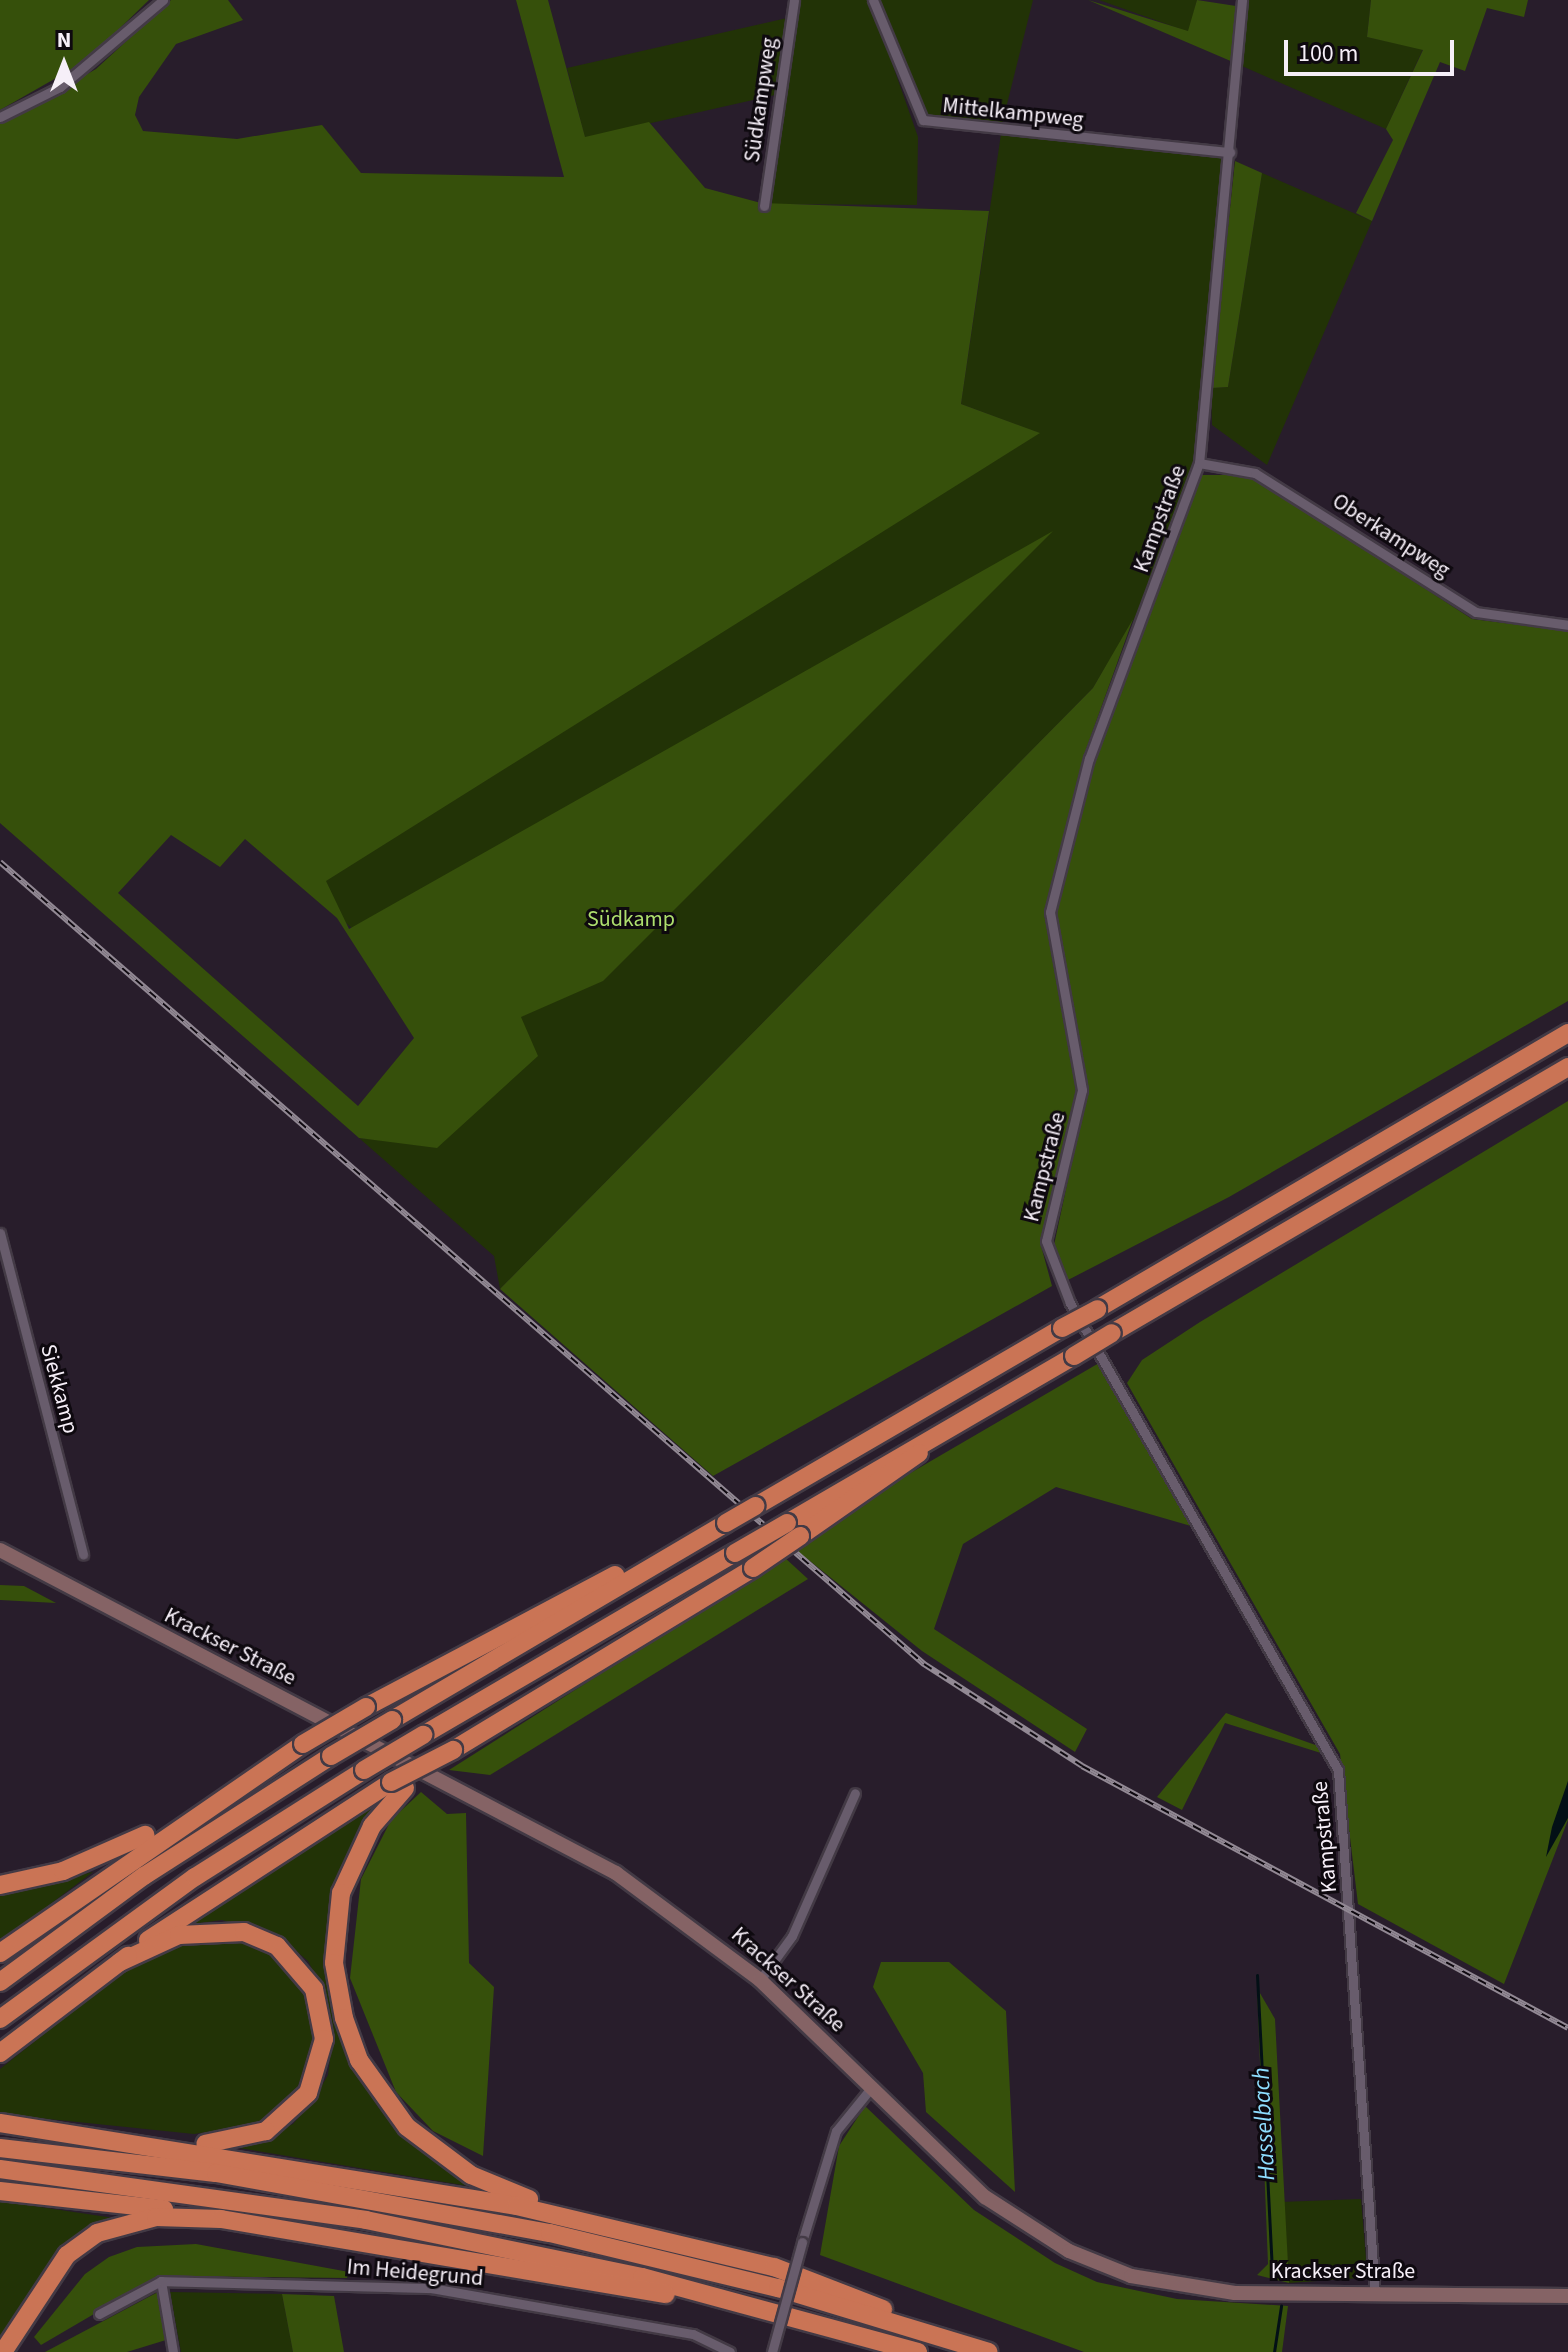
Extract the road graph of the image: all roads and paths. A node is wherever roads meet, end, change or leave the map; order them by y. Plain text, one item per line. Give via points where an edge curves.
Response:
1 (163, 0) edge
2 (794, 0) edge
3 (873, 0) edge
4 (1242, 0) edge
5 (0, 117) edge
6 (1230, 152) junction
7 (764, 206) dead end
8 (1199, 463) junction
9 (1568, 625) edge
10 (1568, 1033) edge
11 (1568, 1067) edge
12 (0, 1233) edge
13 (793, 1530) junction
14 (0, 1550) edge
15 (83, 1554) dead end
16 (649, 1569) junction
17 (255, 1772) junction
18 (398, 1785) junction
19 (855, 1793) dead end
20 (0, 1885) edge
21 (0, 1953) edge
22 (120, 1962) junction
23 (760, 1980) junction
24 (0, 1982) edge
25 (0, 2019) edge
26 (0, 2053) edge
27 (871, 2088) junction
28 (0, 2123) edge
29 (147, 2141) junction
30 (0, 2148) edge
31 (0, 2169) edge
32 (0, 2191) edge
33 (221, 2219) junction
34 (619, 2229) junction
35 (161, 2281) junction
36 (1375, 2294) junction
37 (1568, 2296) edge
38 (99, 2314) dead end
39 (791, 2316) junction
40 (936, 2335) junction
41 (3, 2352) edge
42 (173, 2352) edge
43 (730, 2352) edge
44 (772, 2352) edge
45 (918, 2352) edge
46 (989, 2352) edge

1 - 5 street via 70,80
2 - 7 street, Südkampweg
3 - 6 street, Mittelkampweg via 923,120
4 - 6 street, Kampstraße
6 - 8 street, Kampstraße
8 - 9 street, Oberkampweg via 1255,473 1476,612
8 - 36 street, Kampstraße via 1089,758 1050,912 1082,1090 1046,1241 1070,1303 1338,1770
10 - 16 highway, bridge
11 - 13 highway, bridge via 935,1437
12 - 15 street, Siekkamp
13 - 18 highway, bridge via 753,1568
13 - 25 highway, bridge via 735,1553 364,1770 183,1886
14 - 23 street, Krackser Straße via 540,1829 676,1914
16 - 17 highway, bridge via 621,1571
16 - 24 highway, bridge via 331,1756 144,1876
17 - 20 highway via 108,1854
17 - 21 highway
18 - 22 highway via 200,1902
18 - 34 highway via 356,1854 336,1917 335,1982 359,2060 385,2102 435,2152 509,2192
19 - 23 street via 792,1936
22 - 26 highway
22 - 29 highway via 203,1930 262,1937 307,1975 324,2024 317,2077 283,2121 222,2143
23 - 27 street, Krackser Straße
27 - 36 street, Krackser Straße via 985,2197 1099,2264 1235,2293
27 - 44 street, bridge via 836,2131
28 - 29 highway
29 - 34 highway
30 - 40 highway via 216,2173 550,2233
31 - 39 highway via 366,2220
32 - 33 highway
33 - 39 highway
33 - 41 highway via 156,2217 97,2233 52,2270
34 - 40 highway via 811,2279
35 - 38 street
35 - 42 street
35 - 43 street, Im Heidegrund via 460,2291 693,2334
36 - 37 street, Krackser Straße
39 - 45 highway
40 - 46 highway

